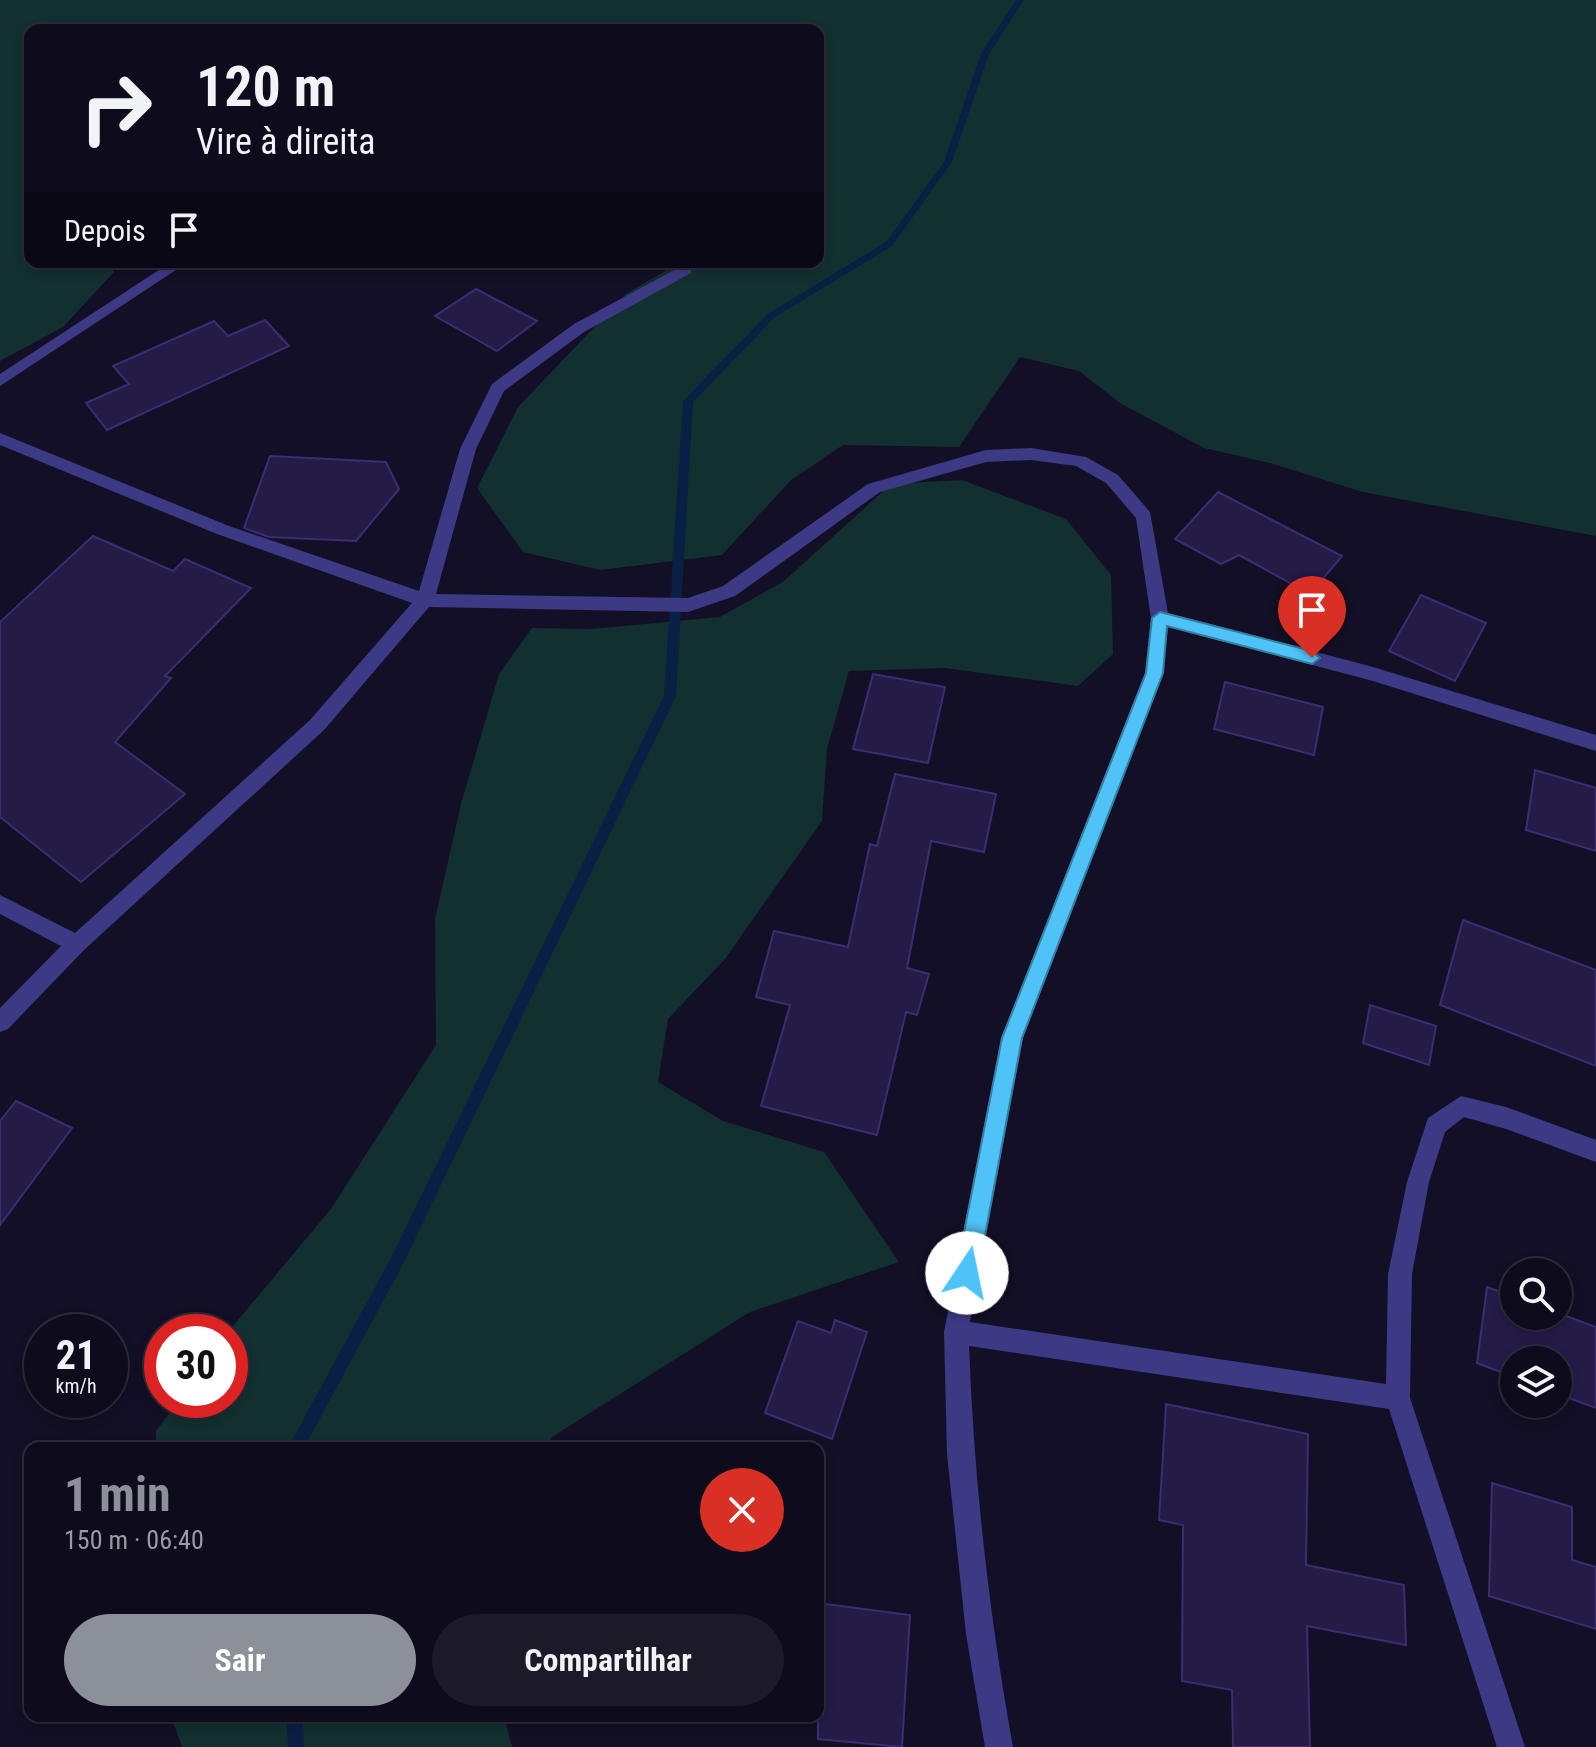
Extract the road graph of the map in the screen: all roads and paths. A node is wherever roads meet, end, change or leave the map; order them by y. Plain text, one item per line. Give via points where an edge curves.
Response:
1 (172, 268) edge
2 (686, 268) edge
3 (0, 381) edge
4 (0, 439) edge
5 (425, 600) junction
6 (1160, 618) junction
7 (1596, 743) edge
8 (0, 904) edge
9 (77, 944) junction
10 (0, 1022) edge
11 (1596, 1151) edge
12 (956, 1332) junction
13 (1398, 1398) junction
14 (999, 1747) edge
15 (1511, 1747) edge

1 - 3 street
2 - 5 street via 579,328 498,388 468,449
4 - 5 street via 223,530
5 - 6 street via 688,605 729,591 874,488 986,456 1031,454 1080,461 1112,479 1144,516
5 - 9 street via 317,725
6 - 7 street via 1373,674
6 - 12 street via 1154,673 1012,1038
8 - 9 street
9 - 10 street
11 - 13 street via 1461,1106 1436,1125 1418,1182 1400,1274
12 - 13 street
12 - 14 street via 963,1484 979,1634
13 - 15 street

